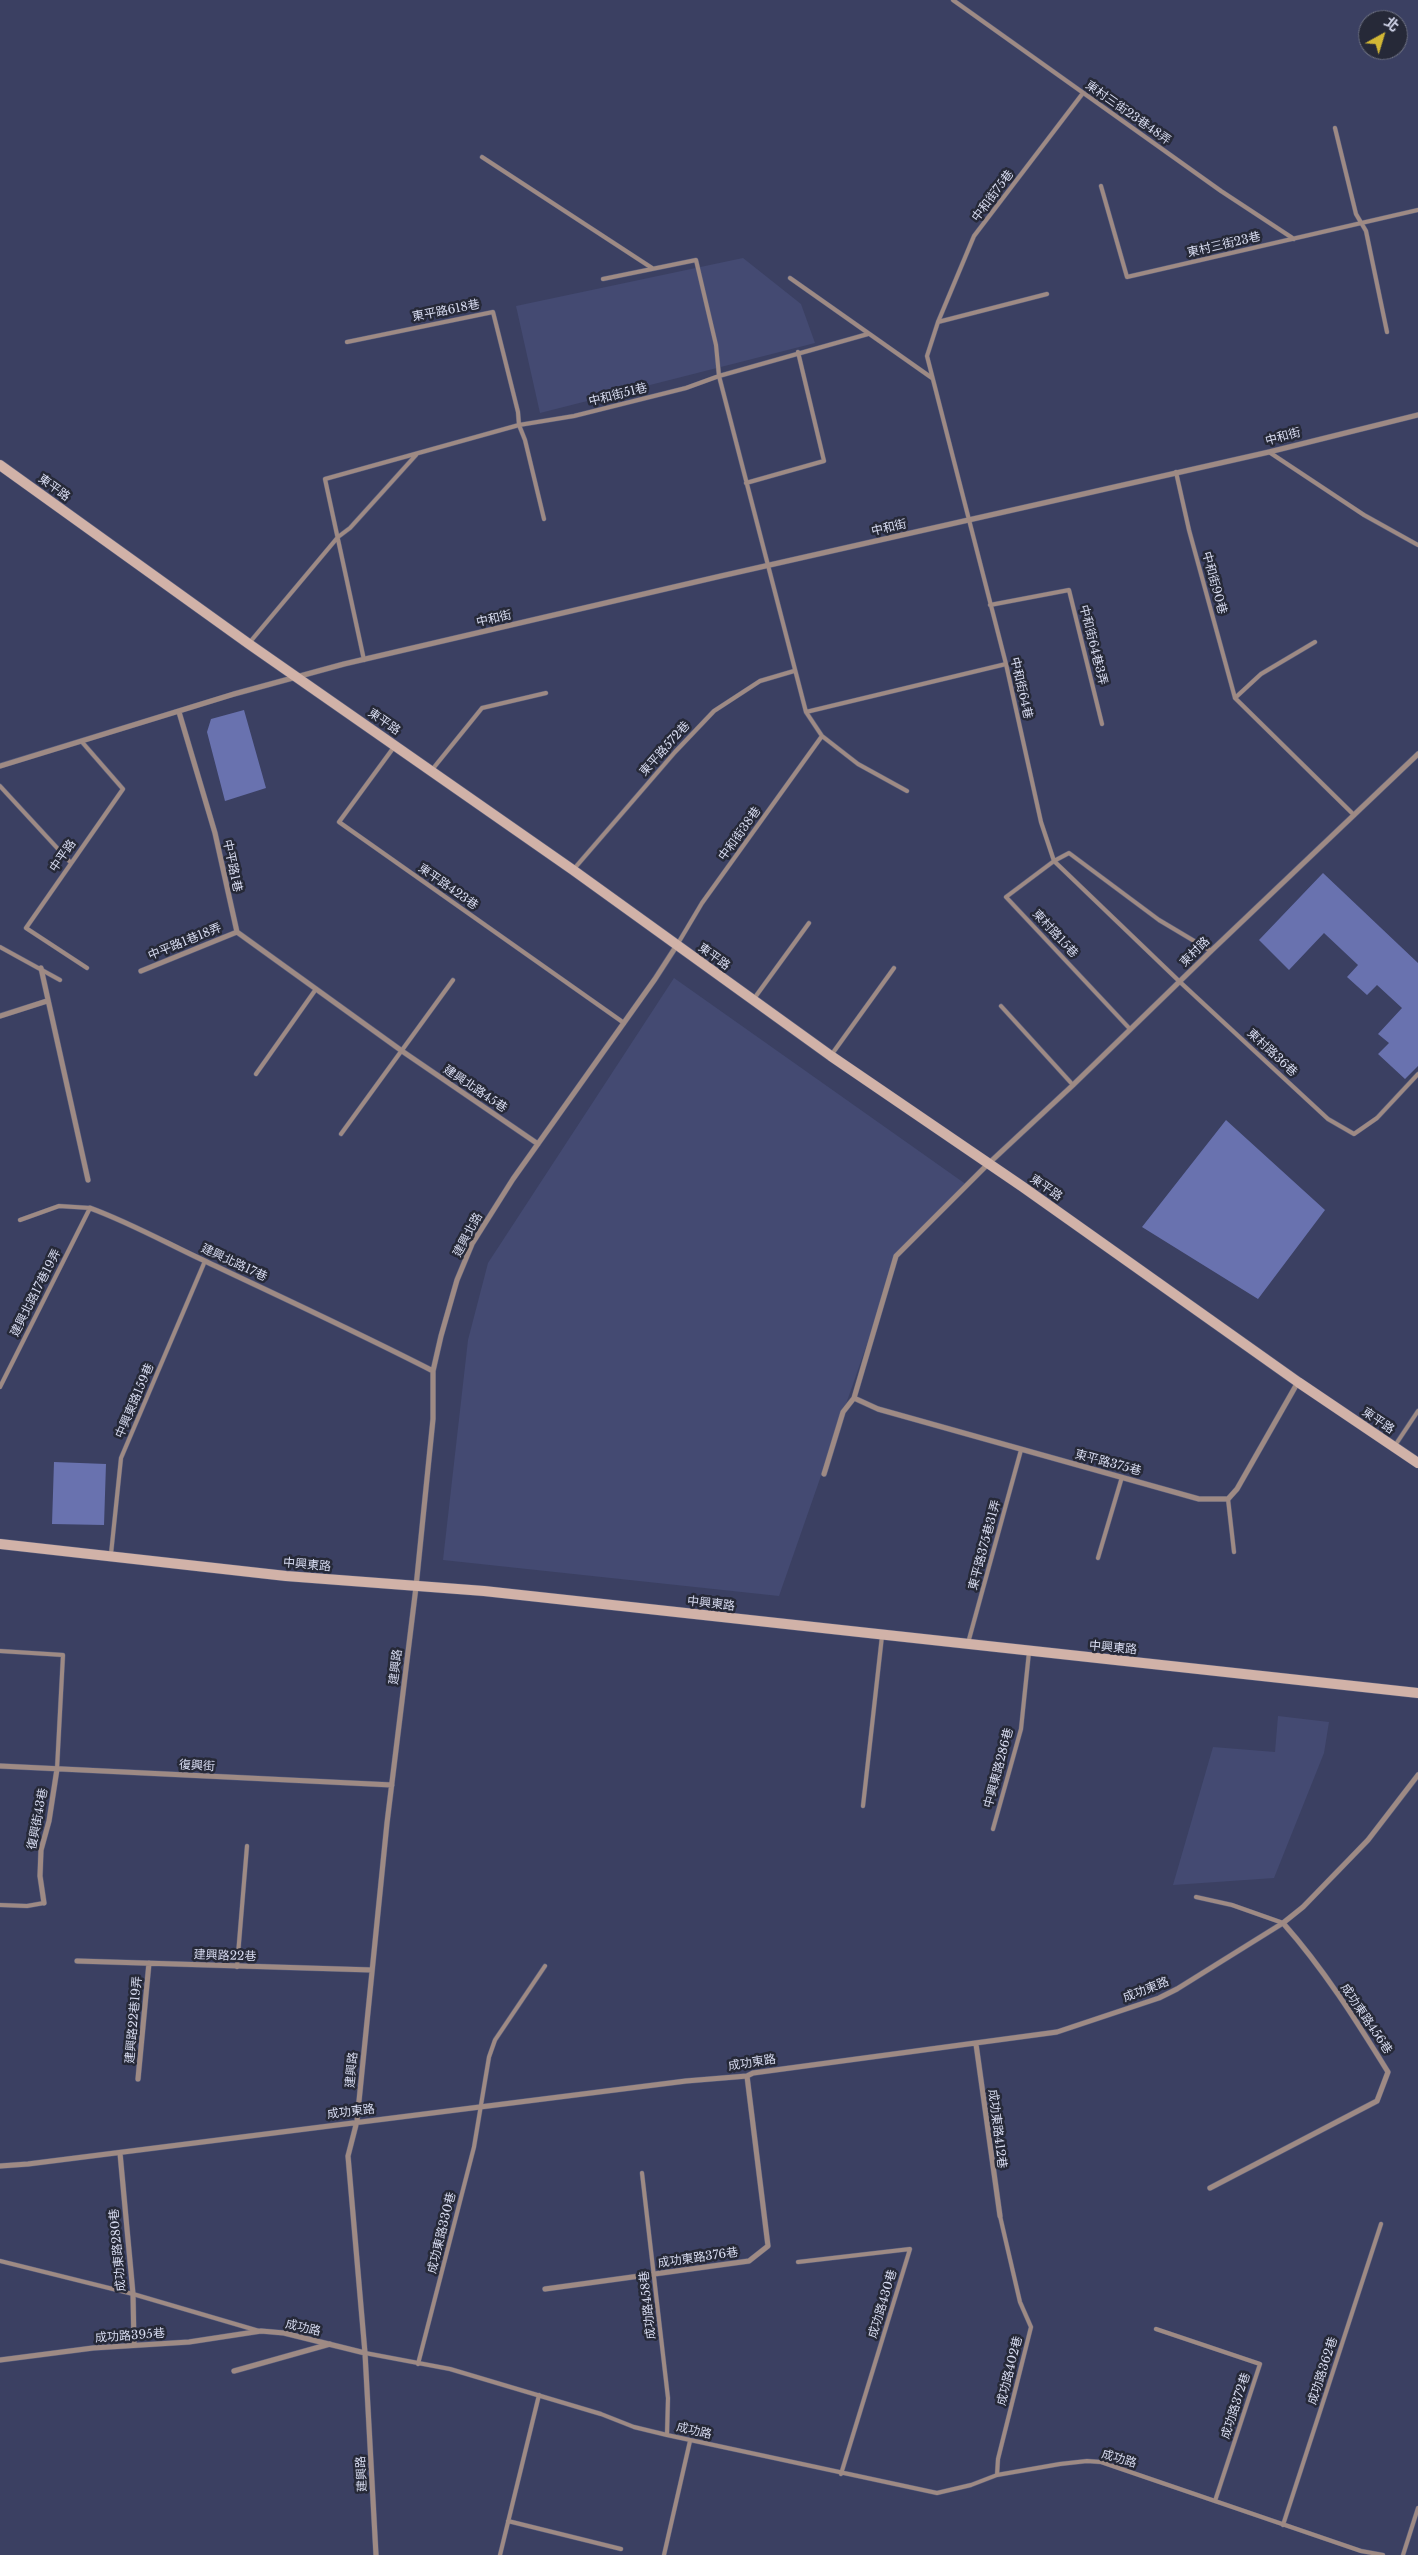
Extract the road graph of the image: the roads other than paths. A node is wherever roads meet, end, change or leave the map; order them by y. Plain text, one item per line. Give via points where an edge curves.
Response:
1 (953, 0) edge
2 (1083, 93) junction
3 (1335, 128) dead end
4 (482, 157) dead end
5 (1101, 186) dead end
6 (1418, 210) edge
7 (1360, 223) junction
8 (1294, 239) junction
9 (652, 268) junction
10 (790, 278) dead end
11 (603, 279) dead end
12 (1047, 294) dead end
13 (938, 322) junction
14 (1387, 332) dead end
15 (868, 334) junction
16 (347, 342) dead end
17 (798, 352) junction
18 (719, 376) junction
19 (932, 378) junction
20 (1418, 415) edge
21 (519, 426) junction
22 (1269, 452) junction
23 (416, 455) junction
24 (0, 465) edge
25 (1176, 472) junction
26 (746, 483) junction
27 (544, 520) dead end
28 (968, 520) junction
29 (338, 537) junction
30 (1418, 545) edge
31 (767, 565) junction
32 (990, 605) junction
33 (1315, 642) dead end
34 (249, 644) junction
35 (364, 660) junction
36 (1006, 664) junction
37 (794, 671) junction
38 (297, 677) junction
39 (546, 694) dead end
40 (1234, 698) junction
41 (179, 712) junction
42 (806, 712) junction
43 (1102, 724) dead end
44 (822, 736) junction
45 (82, 742) junction
46 (395, 746) junction
47 (1418, 754) edge
48 (0, 766) edge
49 (432, 770) junction
50 (0, 786) edge
51 (907, 791) dead end
52 (1354, 815) junction
53 (1054, 861) junction
54 (71, 863) junction
55 (573, 870) junction
56 (809, 923) dead end
57 (237, 932) junction
58 (677, 945) junction
59 (0, 947) edge
60 (1211, 950) junction
61 (40, 968) junction
62 (87, 968) dead end
63 (894, 968) dead end
64 (141, 971) dead end
65 (60, 980) dead end
66 (452, 980) dead end
67 (1180, 982) junction
68 (316, 989) junction
69 (753, 1000) junction
70 (47, 1001) junction
71 (1001, 1006) dead end
72 (0, 1016) edge
73 (624, 1023) junction
74 (1130, 1030) junction
75 (402, 1051) junction
76 (831, 1056) junction
77 (256, 1074) dead end
78 (1418, 1074) edge
79 (1073, 1085) junction
80 (341, 1134) dead end
81 (538, 1144) junction
82 (987, 1165) junction
83 (88, 1180) dead end
84 (90, 1208) junction
85 (20, 1220) dead end
86 (205, 1262) junction
87 (433, 1371) junction
88 (1298, 1382) junction
89 (0, 1387) edge
90 (854, 1398) junction
91 (1418, 1411) edge
92 (1394, 1447) junction
93 (1022, 1450) junction
94 (1418, 1463) edge
95 (824, 1474) dead end
96 (1122, 1476) junction
97 (1228, 1500) junction
98 (0, 1544) edge
99 (1234, 1552) dead end
100 (111, 1557) junction
101 (1098, 1558) dead end
102 (416, 1587) junction
103 (882, 1636) junction
104 (968, 1645) junction
105 (0, 1651) edge
106 (1028, 1652) junction
107 (1418, 1693) edge
108 (0, 1766) edge
109 (56, 1769) junction
110 (1418, 1775) edge
111 (392, 1785) junction
112 (863, 1806) dead end
113 (993, 1830) dead end
114 (247, 1846) dead end
115 (1196, 1897) dead end
116 (44, 1903) joint
117 (0, 1905) edge
118 (1283, 1923) junction
119 (76, 1961) dead end
120 (149, 1963) junction
121 (545, 1966) dead end
122 (237, 1967) junction
123 (372, 1970) junction
124 (976, 2044) junction
125 (747, 2076) junction
126 (138, 2079) dead end
127 (482, 2106) junction
128 (357, 2121) junction
129 (120, 2153) junction
130 (0, 2166) edge
131 (642, 2173) dead end
132 (1210, 2188) dead end
133 (1000, 2216) joint
134 (1381, 2224) dead end
135 (0, 2261) edge
136 (798, 2262) dead end
137 (653, 2274) junction
138 (545, 2289) dead end
139 (133, 2294) junction
140 (1156, 2328) dead end
141 (261, 2331) junction
142 (330, 2344) junction
143 (134, 2345) junction
144 (365, 2353) junction
145 (0, 2360) edge
146 (418, 2364) junction
147 (234, 2372) dead end
148 (539, 2395) junction
149 (667, 2435) junction
150 (690, 2441) junction
151 (841, 2474) junction
152 (997, 2475) junction
153 (1215, 2501) junction
154 (1418, 2508) edge
155 (508, 2521) junction
156 (1283, 2525) junction
157 (621, 2550) dead end
158 (376, 2555) edge
159 (500, 2555) edge
160 (664, 2555) edge
161 (1383, 2555) edge
162 (1403, 2555) edge

1 - 2 lane, 東村三街23巷48弄
2 - 8 lane, 東村三街23巷48弄
2 - 13 lane, 中和街75巷 via 974,236
3 - 7 lane
4 - 9 lane
5 - 8 lane, 東村三街23巷 via 1127,277
6 - 7 lane, 東村三街23巷
7 - 8 lane, 東村三街23巷
7 - 14 lane via 1366,231
9 - 11 lane
9 - 18 lane via 696,260 716,345
10 - 15 lane
12 - 13 lane
13 - 19 lane, 中和街75巷 via 927,356
15 - 17 lane, 中和街51巷
15 - 19 lane
16 - 21 lane, 東平路618巷 via 493,312
17 - 18 lane, 中和街51巷
17 - 26 lane via 824,461
18 - 21 lane, 中和街51巷 via 686,388 584,414
18 - 26 lane
19 - 28 lane, 中和街75巷
20 - 22 street, 中和街
21 - 23 lane
21 - 27 lane, 東平路618巷
22 - 25 street, 中和街
22 - 30 lane via 1364,515
23 - 29 lane
23 - 29 lane via 325,479
24 - 34 street, 東平路
25 - 28 street, 中和街
25 - 40 lane, 中和街90巷
26 - 31 lane
28 - 31 street, 中和街
28 - 32 lane, 中和街64巷
29 - 34 lane
29 - 35 lane
31 - 35 street, 中和街
31 - 37 lane
32 - 36 lane, 中和街64巷
32 - 43 lane, 中和街64巷3弄 via 1070,590
33 - 40 lane via 1261,674
34 - 38 street, 東平路
35 - 38 street, 中和街
36 - 42 lane
36 - 53 lane, 中和街64巷 via 1041,822
37 - 42 lane
37 - 55 lane, 東平路572巷 via 760,681 714,711
38 - 41 street
38 - 46 street, 東平路
39 - 49 lane via 482,708
40 - 52 lane
41 - 45 street
41 - 57 street, 中平路1巷 via 215,833
42 - 44 lane
44 - 51 lane via 858,764
44 - 58 lane, 中和街38巷 via 702,903
45 - 48 street
45 - 54 lane, 中平路 via 123,789
46 - 49 street, 東平路
46 - 73 lane, 東平路423巷 via 339,822
47 - 52 street, 東村路
49 - 55 street, 東平路
50 - 54 lane
52 - 60 street, 東村路
53 - 60 lane via 1069,853 1159,920
53 - 67 lane, 中和街64巷
53 - 74 lane, 東村路15巷 via 1006,897
54 - 62 lane, 中平路 via 26,928
55 - 58 street, 東平路
56 - 69 lane
57 - 64 street, 中平路1巷18弄
57 - 68 street
58 - 69 street, 東平路
58 - 73 street, 建興北路
59 - 61 lane
60 - 67 street, 東村路
61 - 65 lane
61 - 70 street
63 - 76 lane
66 - 75 lane
67 - 74 street, 東村路
67 - 78 lane, 東村路36巷 via 1328,1119 1354,1134 1376,1118
68 - 75 street, 建興北路45巷
68 - 77 lane
69 - 76 street, 東平路
70 - 72 street
70 - 83 street
71 - 79 lane
73 - 81 street, 建興北路
74 - 79 street, 東村路
75 - 80 lane
75 - 81 street, 建興北路45巷
76 - 82 street, 東平路
79 - 82 street, 東村路
81 - 87 street, 建興北路 via 472,1244 457,1280
82 - 88 street, 東平路 via 1023,1187
82 - 90 street via 896,1256
84 - 85 lane, 建興北路17巷 via 59,1206
84 - 86 street, 建興北路17巷 via 126,1221
84 - 89 lane, 建興北路17巷19弄
86 - 87 street, 建興北路17巷 via 342,1324
86 - 100 lane, 中興東路159巷 via 121,1458
87 - 102 street, 建興北路 via 433,1419
88 - 92 street, 東平路
88 - 97 street
90 - 93 street, 東平路375巷 via 878,1410
90 - 95 street via 843,1412
91 - 92 lane
92 - 94 street, 東平路
93 - 96 street, 東平路375巷
93 - 104 lane, 東平路375巷31弄
96 - 97 street, 東平路375巷 via 1199,1499
96 - 101 lane
97 - 99 lane
98 - 100 street, 中興東路
100 - 102 street, 中興東路
102 - 103 street, 中興東路 via 493,1592
102 - 111 street, 建興路
103 - 104 street, 中興東路
103 - 112 lane
104 - 106 street, 中興東路
105 - 109 lane via 63,1655
106 - 107 street, 中興東路
106 - 113 lane, 中興東路286巷 via 1021,1729
108 - 109 street, 復興街
109 - 111 street, 復興街
109 - 116 street, 復興街43巷 via 49,1821 41,1850
110 - 118 street, 成功東路 via 1355,1855
111 - 123 street, 建興路
114 - 122 lane
115 - 118 lane, 成功東路456巷 via 1232,1905
116 - 117 lane
118 - 124 street, 成功東路 via 1158,1998 1057,2032
118 - 132 street, 成功東路456巷 via 1337,1993 1388,2072 1377,2101
119 - 120 street, 建興路22巷
120 - 122 street, 建興路22巷
120 - 126 street, 建興路22巷19弄
121 - 127 lane, 成功東路330巷 via 495,2040
122 - 123 street, 建興路22巷
123 - 128 street, 建興路
124 - 125 street, 成功東路
124 - 133 street, 成功東路412巷
125 - 127 street, 成功東路
125 - 137 street, 成功東路376巷 via 768,2246 749,2261
127 - 128 street, 成功東路
127 - 146 lane, 成功東路330巷
128 - 129 street, 成功東路
128 - 144 street, 建興路 via 348,2156
129 - 130 street, 成功東路
129 - 139 street, 成功東路280巷
131 - 137 lane, 成功路458巷 via 654,2258
133 - 152 lane, 成功路402巷 via 1020,2302 1031,2327 998,2459
134 - 156 lane, 成功路362巷
135 - 139 lane, 成功路
136 - 151 lane, 成功路430巷 via 910,2248
137 - 138 street, 成功東路376巷
137 - 149 lane, 成功路458巷 via 668,2398
139 - 141 lane, 成功路
139 - 143 street, 成功東路280巷
140 - 153 lane, 成功路372巷 via 1260,2364
141 - 142 street, 成功路
141 - 143 street, 成功路395巷 via 189,2342
142 - 144 street, 成功路
142 - 147 street
143 - 145 street, 成功路395巷
144 - 146 lane, 成功路
144 - 158 street, 建興路
146 - 148 lane, 成功路 via 450,2369
148 - 149 lane, 成功路
148 - 155 lane
149 - 150 lane, 成功路
150 - 151 lane, 成功路
150 - 160 lane
151 - 152 lane, 成功路 via 937,2493
152 - 153 lane, 成功路 via 1060,2464 1101,2462
153 - 156 lane, 成功路
154 - 162 lane
155 - 157 lane
155 - 159 lane
156 - 161 lane, 成功路

